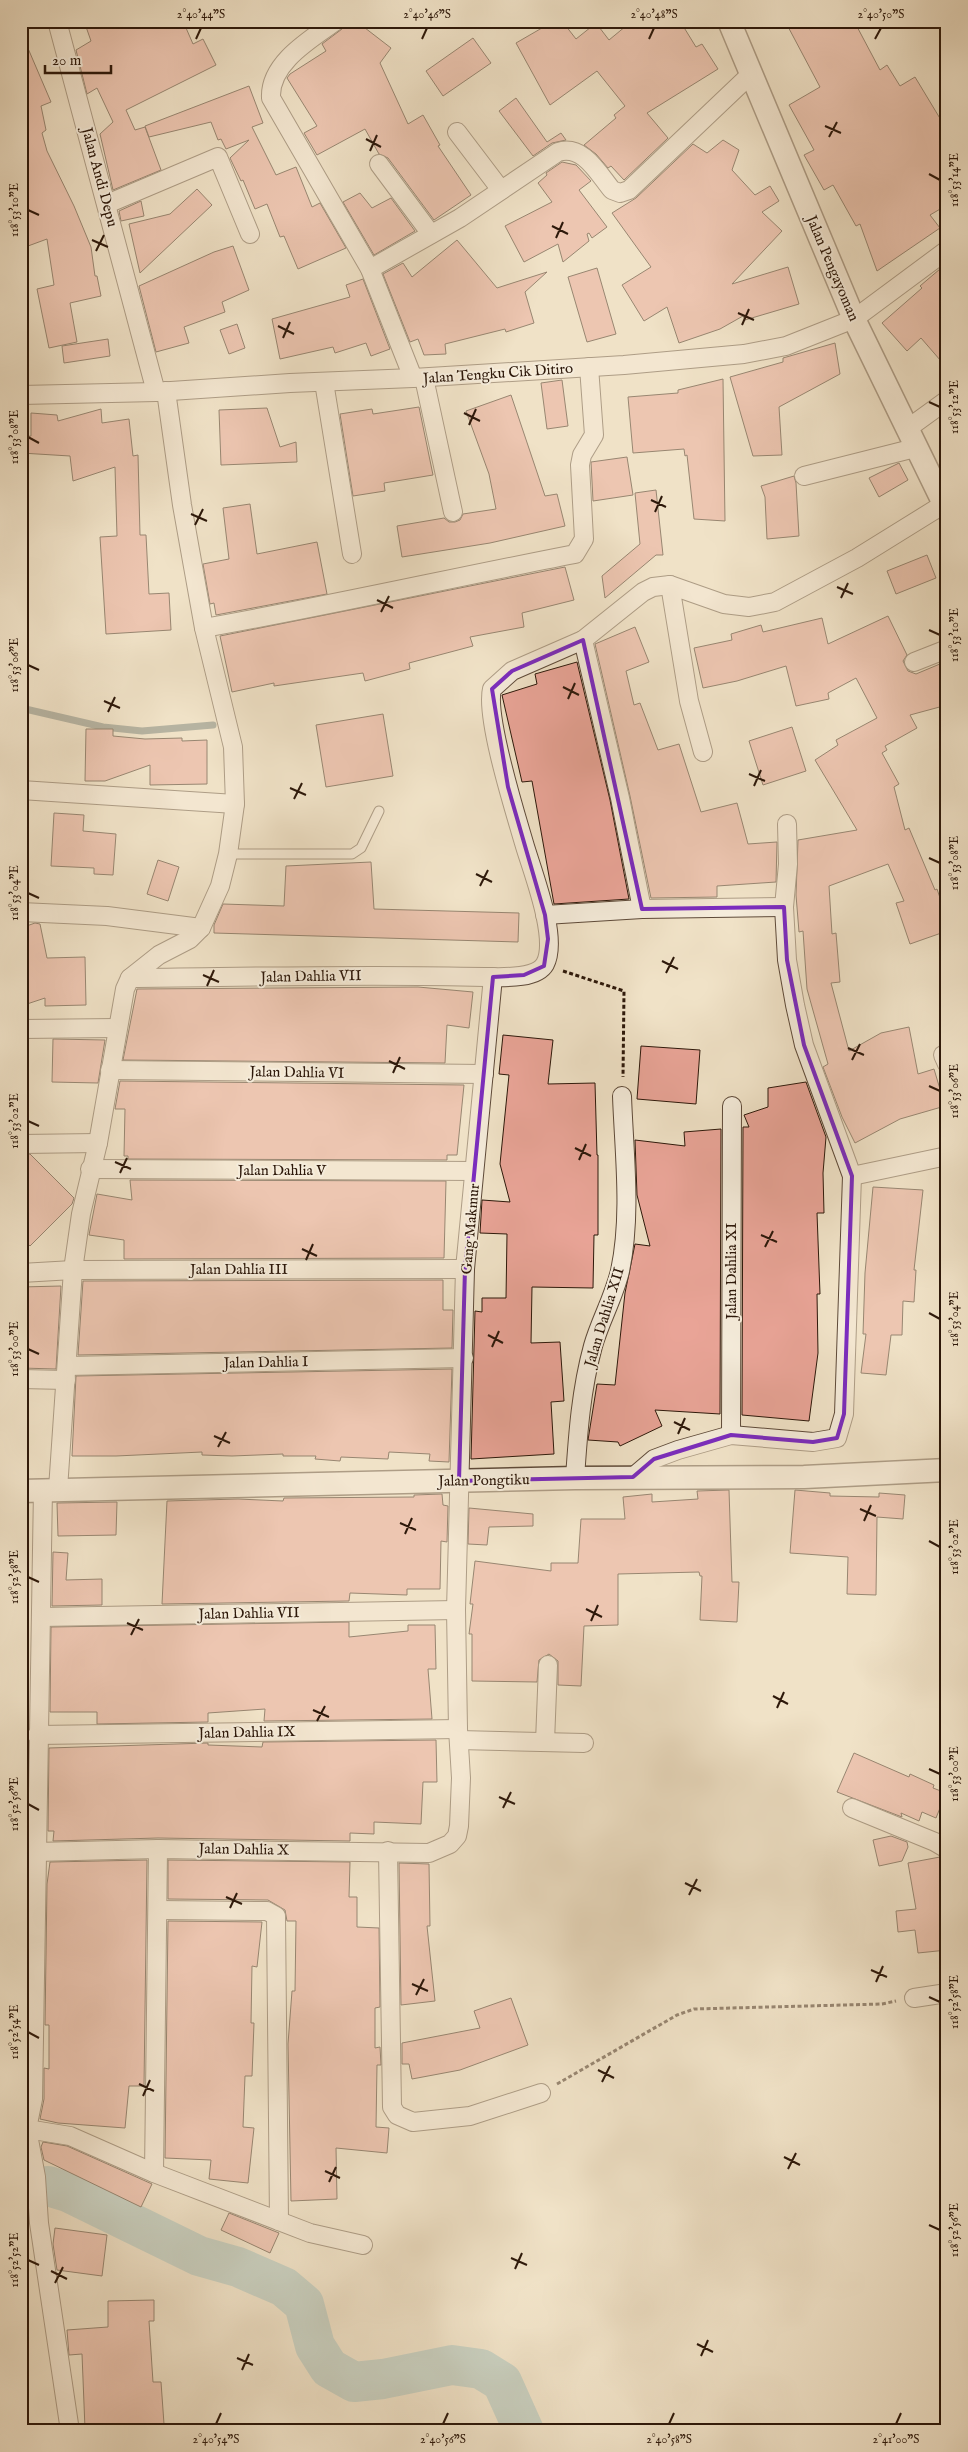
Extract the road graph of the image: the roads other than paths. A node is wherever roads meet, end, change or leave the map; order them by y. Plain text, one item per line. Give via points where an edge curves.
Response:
1 (57, 21) edge
2 (336, 21) edge
3 (729, 21) edge
4 (751, 74) junction
5 (458, 132) dead end
6 (379, 164) dead end
7 (501, 190) junction
8 (107, 204) junction
9 (250, 234) dead end
10 (431, 234) junction
11 (947, 250) edge
12 (370, 269) junction
13 (854, 319) junction
14 (589, 367) junction
15 (419, 378) junction
16 (324, 382) junction
17 (161, 391) junction
18 (21, 395) edge
19 (947, 400) edge
20 (911, 438) junction
21 (804, 476) dead end
22 (939, 494) edge
23 (453, 512) dead end
24 (352, 554) dead end
25 (670, 585) junction
26 (204, 628) junction
27 (583, 640) junction
28 (947, 649) edge
29 (914, 662) dead end
30 (703, 752) dead end
31 (21, 790) edge
32 (235, 804) junction
33 (379, 811) dead end
34 (787, 824) dead end
35 (228, 854) junction
36 (784, 907) junction
37 (642, 909) junction
38 (21, 912) edge
39 (545, 915) junction
40 (201, 928) junction
41 (492, 977) junction
42 (130, 978) junction
43 (117, 1028) junction
44 (21, 1029) edge
45 (110, 1070) junction
46 (484, 1074) junction
47 (622, 1096) road end
48 (732, 1106) dead end
49 (98, 1142) junction
50 (21, 1144) edge
51 (947, 1156) edge
52 (90, 1170) junction
53 (474, 1171) junction
54 (852, 1176) junction
55 (465, 1269) junction
56 (73, 1270) junction
57 (21, 1273) edge
58 (464, 1358) junction
59 (67, 1373) junction
60 (21, 1379) edge
61 (731, 1435) junction
62 (947, 1470) edge
63 (633, 1477) junction
64 (576, 1478) junction
65 (459, 1481) junction
66 (40, 1490) edge
67 (456, 1610) junction
68 (42, 1617) junction
69 (548, 1665) dead end
70 (37, 1735) junction
71 (458, 1735) junction
72 (545, 1742) junction
73 (584, 1743) dead end
74 (852, 1808) dead end
75 (450, 1844) joint
76 (158, 1848) junction
77 (947, 1849) edge
78 (388, 1851) junction
79 (35, 1852) junction
80 (158, 1910) junction
81 (947, 1993) edge
82 (914, 1998) road end
83 (541, 2093) road end
84 (24, 2130) edge
85 (154, 2173) junction
86 (279, 2221) junction
87 (363, 2245) dead end
88 (70, 2431) edge

1 - 8 street, Jalan Andi Depu
2 - 12 street via 284,63 273,82 271,98
3 - 4 street, Jalan Pengayoman
4 - 7 street via 629,190 612,190 580,152 566,149 549,156
4 - 13 street, Jalan Pengayoman
5 - 7 street
6 - 10 street
7 - 10 street
8 - 9 street via 218,157
8 - 17 street, Jalan Andi Depu
10 - 12 street
11 - 13 street, Jalan Tengku Cik Ditiro
12 - 15 street
13 - 14 street, Jalan Tengku Cik Ditiro via 770,350
13 - 20 street, Jalan Pengayoman
14 - 15 street, Jalan Tengku Cik Ditiro
14 - 26 street via 594,435 580,465 584,540 575,554
15 - 16 street, Jalan Tengku Cik Ditiro
15 - 23 street
16 - 17 street, Jalan Tengku Cik Ditiro
16 - 24 street
17 - 18 street, Jalan Tengku Cik Ditiro
17 - 26 street, Jalan Andi Depu
19 - 20 street
20 - 21 street
20 - 22 street, Jalan Pengayoman
22 - 25 street via 857,558 775,602 749,607 724,604
25 - 27 street via 644,592
25 - 30 street via 689,701
26 - 32 street, Jalan Andi Depu via 233,747
27 - 37 street
27 - 39 street via 512,671 496,682 490,694 508,787
28 - 29 street
31 - 32 street
32 - 35 street, Jalan Andi Depu
33 - 35 lane via 360,848 352,854
34 - 36 street
35 - 40 street, Jalan Andi Depu via 220,886
36 - 37 street
36 - 54 street via 787,960 804,1045
37 - 39 street
38 - 40 street via 107,916
39 - 41 street, Jalan Dahlia VII via 548,939 544,966 524,975
40 - 42 street via 190,940 159,955
41 - 42 street, Jalan Dahlia VII
41 - 46 street, Gang Makmur
42 - 43 street
43 - 44 street
43 - 45 street
45 - 46 street, Jalan Dahlia VI
45 - 49 street
46 - 53 street, Gang Makmur
47 - 64 street, Jalan Dahlia XII via 625,1233 620,1272 584,1380
48 - 61 street, Jalan Dahlia XI
49 - 50 street
49 - 52 street
51 - 54 street
52 - 53 street, Jalan Dahlia V
52 - 56 street
53 - 55 street, Gang Makmur
54 - 61 street via 844,1414 837,1438 813,1442
55 - 56 street, Jalan Dahlia III
55 - 58 street, Gang Makmur
56 - 57 street, Jalan Dahlia III
56 - 59 street
58 - 59 street, Jalan Dahlia I
58 - 65 street, Gang Makmur
59 - 60 street, Jalan Dahlia I
59 - 66 street
61 - 63 street via 654,1460
62 - 63 street, Jalan Pongtiku via 804,1477
63 - 64 street, Jalan Pongtiku
64 - 65 street, Jalan Pongtiku
65 - 66 street, Jalan Pongtiku
65 - 67 street, Gang Makmur
66 - 68 street
67 - 68 street, Jalan Dahlia VII
67 - 71 street, Gang Makmur
68 - 70 street
69 - 72 street
70 - 71 street, Jalan Dahlia IX
70 - 79 street
71 - 72 street, Jalan Dahlia IX
71 - 75 street, Gang Makmur via 461,1778 459,1826 457,1836
72 - 73 street, Jalan Dahlia IX
74 - 77 street
75 - 78 street, Jalan Dahlia X via 429,1853
76 - 78 street, Jalan Dahlia X
76 - 79 street, Jalan Dahlia X
76 - 80 street
78 - 83 street via 392,2107 397,2115 413,2122 470,2116
79 - 84 street via 33,2099
80 - 85 street
80 - 86 street via 267,1911 276,1916
81 - 82 street
84 - 85 street via 70,2136
84 - 88 street via 36,2177
85 - 86 street
86 - 87 street via 310,2233

